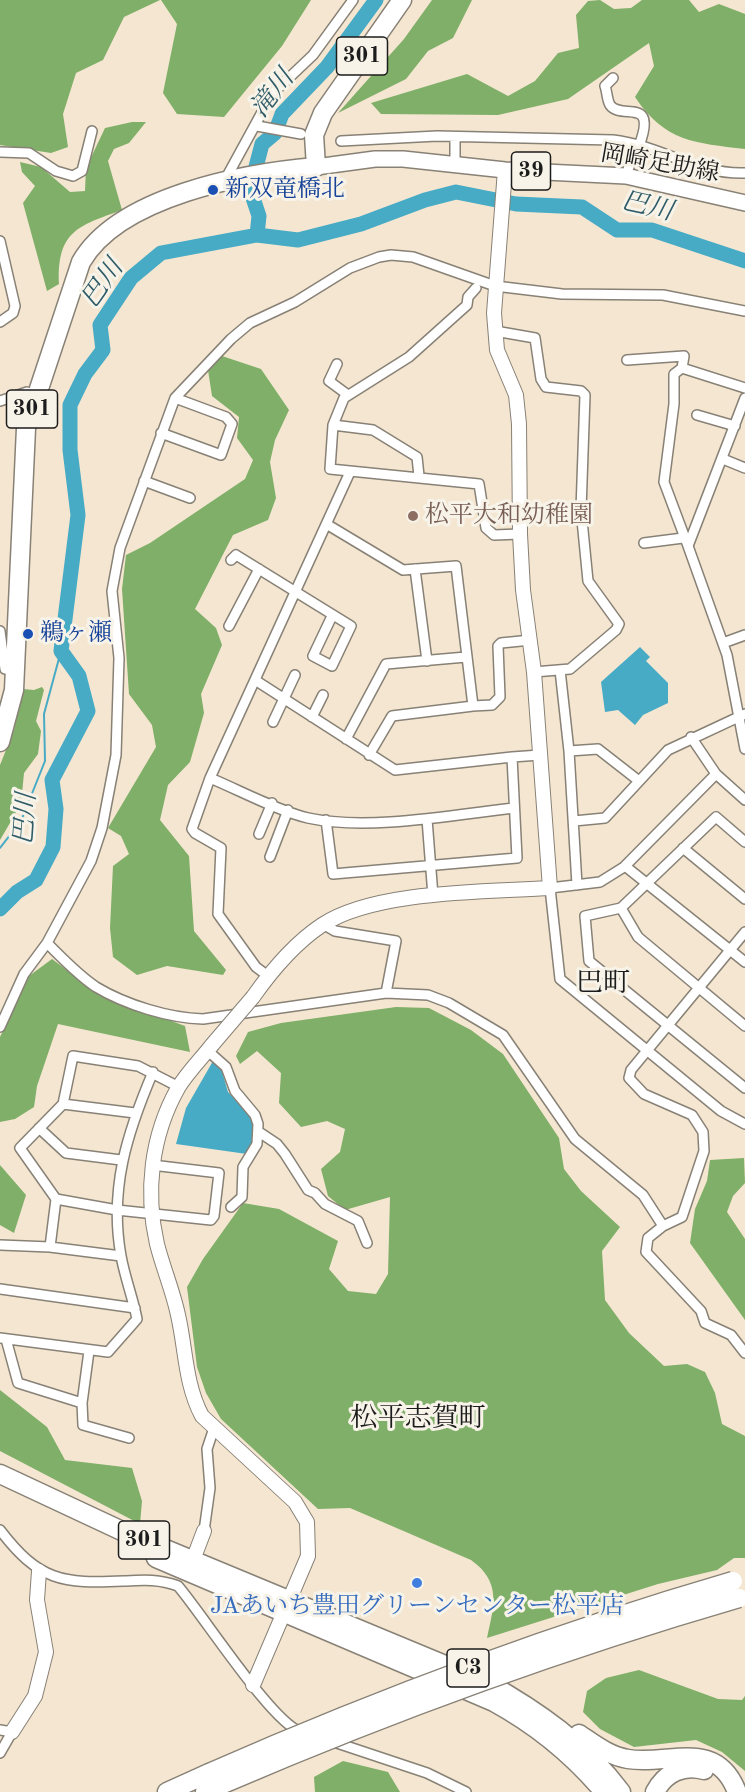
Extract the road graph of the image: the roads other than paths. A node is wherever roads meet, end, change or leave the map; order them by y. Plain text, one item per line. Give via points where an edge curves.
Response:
1 (353, 0) edge
2 (402, 0) edge
3 (613, 78) dead end
4 (260, 127) junction
5 (92, 131) dead end
6 (301, 134) dead end
7 (455, 137) junction
8 (341, 141) dead end
9 (637, 145) junction
10 (0, 152) edge
11 (455, 164) junction
12 (316, 167) junction
13 (745, 173) edge
14 (504, 176) junction
15 (626, 176) junction
16 (231, 179) junction
17 (745, 203) edge
18 (0, 241) edge
19 (495, 280) junction
20 (476, 288) dead end
21 (745, 311) edge
22 (0, 322) edge
23 (495, 331) junction
24 (627, 360) dead end
25 (337, 364) dead end
26 (682, 368) junction
27 (745, 388) edge
28 (35, 395) junction
29 (348, 395) junction
30 (175, 398) junction
31 (745, 398) edge
32 (0, 401) edge
33 (697, 415) dead end
34 (333, 425) junction
35 (735, 426) junction
36 (161, 433) junction
37 (723, 459) junction
38 (745, 468) edge
39 (350, 472) junction
40 (419, 476) junction
41 (144, 481) junction
42 (190, 498) dead end
43 (328, 525) junction
44 (520, 534) junction
45 (686, 542) junction
46 (644, 543) dead end
47 (231, 560) dead end
48 (415, 568) junction
49 (259, 569) junction
50 (296, 592) junction
51 (332, 616) junction
52 (229, 626) dead end
53 (0, 631) edge
54 (745, 634) edge
55 (531, 640) junction
56 (723, 644) junction
57 (466, 657) junction
58 (427, 661) junction
59 (560, 670) junction
60 (534, 672) junction
61 (295, 675) dead end
62 (11, 677) junction
63 (255, 680) junction
64 (324, 695) dead end
65 (284, 699) junction
66 (472, 706) junction
67 (741, 716) edge
68 (312, 717) junction
69 (273, 722) dead end
70 (691, 737) junction
71 (346, 739) junction
72 (0, 742) edge
73 (745, 749) edge
74 (569, 751) junction
75 (369, 754) junction
76 (540, 755) junction
77 (512, 757) junction
78 (716, 774) junction
79 (210, 778) junction
80 (639, 782) junction
81 (745, 800) edge
82 (272, 803) junction
83 (514, 808) junction
84 (288, 810) junction
85 (427, 819) junction
86 (326, 820) junction
87 (574, 821) junction
88 (259, 834) dead end
89 (745, 842) edge
90 (683, 848) junction
91 (270, 856) dead end
92 (431, 865) junction
93 (625, 866) junction
94 (648, 884) junction
95 (577, 885) junction
96 (550, 888) junction
97 (433, 896) junction
98 (745, 899) edge
99 (621, 908) junction
100 (323, 924) junction
101 (745, 932) edge
102 (47, 943) junction
103 (730, 950) junction
104 (745, 962) edge
105 (268, 976) junction
106 (699, 988) junction
107 (386, 993) junction
108 (669, 1025) junction
109 (745, 1026) edge
110 (0, 1027) edge
111 (210, 1048) junction
112 (649, 1049) junction
113 (153, 1072) junction
114 (179, 1087) junction
115 (745, 1088) edge
116 (63, 1104) junction
117 (135, 1113) junction
118 (745, 1124) edge
119 (39, 1128) junction
120 (259, 1132) junction
121 (121, 1160) junction
122 (152, 1165) junction
123 (56, 1199) junction
124 (231, 1207) dead end
125 (117, 1210) junction
126 (151, 1214) junction
127 (663, 1226) junction
128 (367, 1243) dead end
129 (0, 1245) edge
130 (50, 1247) junction
131 (121, 1256) junction
132 (0, 1289) edge
133 (135, 1308) junction
134 (3, 1339) edge
135 (89, 1351) junction
136 (745, 1353) edge
137 (82, 1403) junction
138 (214, 1428) junction
139 (129, 1438) dead end
140 (0, 1473) edge
141 (0, 1486) edge
142 (0, 1530) edge
143 (204, 1531) joint
144 (193, 1560) junction
145 (39, 1571) junction
146 (741, 1588) edge
147 (287, 1607) junction
148 (420, 1670) junction
149 (486, 1682) junction
150 (253, 1685) junction
151 (6, 1731) edge
152 (0, 1753) edge
153 (210, 1784) edge
154 (167, 1792) edge
155 (466, 1792) edge
156 (590, 1792) edge
157 (604, 1792) edge
158 (621, 1792) edge
159 (655, 1792) edge
160 (725, 1792) edge
161 (737, 1792) edge

1 - 4 street via 313,55 272,94
2 - 12 highway, 301 via 323,112 314,135
3 - 9 street via 605,86 610,105 642,117 645,128
4 - 6 street
4 - 16 street
5 - 10 street via 82,171 73,176 56,171 30,153
7 - 8 street
7 - 9 street via 613,140
7 - 11 street
9 - 13 street via 718,172
9 - 15 street
11 - 12 main road, 岡崎足助線 / 39 via 375,159
11 - 14 main road, 岡崎足助線 / 39
12 - 16 highway, 301
14 - 15 main road, 岡崎足助線 / 39
14 - 19 street
15 - 17 main road, 岡崎足助線 / 39
16 - 28 highway, 301 via 130,217 94,243 69,292
18 - 22 street via 15,306 13,313
19 - 21 street via 562,294 663,295
19 - 23 street
19 - 30 street via 413,257 379,257 363,262 295,303 250,323
20 - 29 street via 466,305 425,343 391,370
23 - 44 street via 497,350 516,394
23 - 59 street via 536,338 541,379 546,387 581,391 585,395 581,510 588,581 619,624 570,669
24 - 26 street via 680,355 684,356
25 - 29 street via 329,381
26 - 27 street
26 - 45 street via 672,380 674,404 664,475
28 - 32 street via 27,392
28 - 62 highway, 301 via 26,428
29 - 34 street
30 - 36 street
30 - 36 street via 226,417 232,424 221,455
31 - 35 street
33 - 35 street
34 - 39 street via 330,469
34 - 40 street via 373,430 417,457
35 - 37 street
36 - 41 street
37 - 38 street
37 - 45 street
39 - 40 street
39 - 43 street
40 - 44 street via 478,484 486,528 494,535
41 - 42 street
41 - 102 street via 120,548 112,591 118,658 116,755 102,828 91,861
43 - 48 street via 403,570
43 - 50 street
44 - 55 street
45 - 46 street
45 - 56 street
47 - 49 street via 236,555
48 - 57 street via 456,566
48 - 58 street
49 - 50 street
49 - 52 street
50 - 51 street
50 - 63 street
51 - 51 street via 351,626 332,666 313,656
53 - 62 street via 5,669
54 - 56 street
55 - 60 street
55 - 66 street via 498,646 500,696 492,705
56 - 67 street
57 - 58 street
57 - 66 street
58 - 71 street via 386,664
59 - 60 street
59 - 74 street
60 - 76 street
61 - 65 street
62 - 72 highway, 301 via 10,712
63 - 65 street
63 - 79 street
64 - 68 street
65 - 68 street
65 - 69 street
66 - 75 street via 392,716
67 - 70 street
67 - 73 street
68 - 71 street
70 - 78 street
70 - 80 street via 668,750
71 - 75 street
74 - 80 street via 598,749
74 - 87 street
75 - 77 street via 395,770
76 - 77 street
76 - 96 street
77 - 83 street
78 - 81 street
78 - 93 street
79 - 82 street
79 - 105 street via 192,829 221,848 218,914 256,968
80 - 87 street via 605,818
82 - 84 street
82 - 88 street
83 - 85 street
83 - 92 street via 517,858
84 - 86 street via 306,818
84 - 91 street
85 - 86 street
85 - 92 street
86 - 92 street via 333,874
87 - 95 street
89 - 90 street via 716,817
90 - 94 street
90 - 98 street
92 - 97 street
93 - 94 street
93 - 95 street via 600,882
94 - 99 street
94 - 103 street
95 - 96 street
96 - 97 street
96 - 112 street via 560,979
97 - 100 street via 378,904
99 - 106 street via 638,937
99 - 108 street via 585,916 589,961
100 - 105 street
100 - 107 street via 334,931 396,941
101 - 103 street
102 - 107 street via 98,988 181,1018 204,1019
102 - 110 street via 24,974
103 - 104 street
103 - 106 street
105 - 111 street, bridge
106 - 108 street
106 - 109 street
107 - 127 street via 428,995 503,1035 576,1139 643,1195
108 - 112 street
108 - 115 street
111 - 114 street
111 - 120 street via 226,1066 235,1091 255,1115
112 - 118 street via 721,1111
112 - 127 street via 629,1078 644,1094 692,1115 704,1132 704,1151 682,1217
113 - 114 street
113 - 116 street via 73,1056
113 - 117 street
114 - 122 street via 158,1137
116 - 117 street
116 - 119 street
117 - 121 street
119 - 121 street via 66,1153
119 - 123 street via 20,1148
120 - 124 street via 258,1144 243,1167 242,1197
120 - 128 street via 281,1149 308,1190 358,1221
121 - 125 street
122 - 126 street
122 - 126 street via 221,1176 211,1220
123 - 125 street
123 - 130 street
125 - 126 street
125 - 131 street
126 - 138 street via 183,1334 193,1398
127 - 136 street via 648,1238 646,1252 701,1311 705,1323 731,1335
129 - 130 street
130 - 131 street
131 - 133 street
132 - 133 street
133 - 135 street via 137,1319 108,1352
134 - 135 street
134 - 137 street via 18,1383
135 - 137 street
137 - 139 street via 83,1425
138 - 143 street via 207,1449 210,1488
138 - 147 street via 295,1502 307,1522 308,1556
140 - 144 highway, 301
141 - 147 highway, 301
142 - 145 street via 18,1554
143 - 144 street
144 - 147 highway, 301
145 - 150 street via 67,1580 160,1580 178,1586
145 - 151 street via 37,1600 46,1652 34,1696
146 - 153 highway, C3, bridge via 434,1697
147 - 148 highway, 301
147 - 149 highway, 301
147 - 150 street
148 - 156 highway via 514,1719 555,1754
148 - 157 highway, 301 via 494,1702 528,1722 573,1758
149 - 158 highway, 301 via 532,1708 569,1736
149 - 161 highway via 536,1706 615,1756 636,1760 694,1757 712,1762 726,1772
150 - 155 street via 291,1729 387,1758
151 - 152 street
153 - 154 highway, C3
159 - 160 highway via 670,1774 693,1767 714,1775

